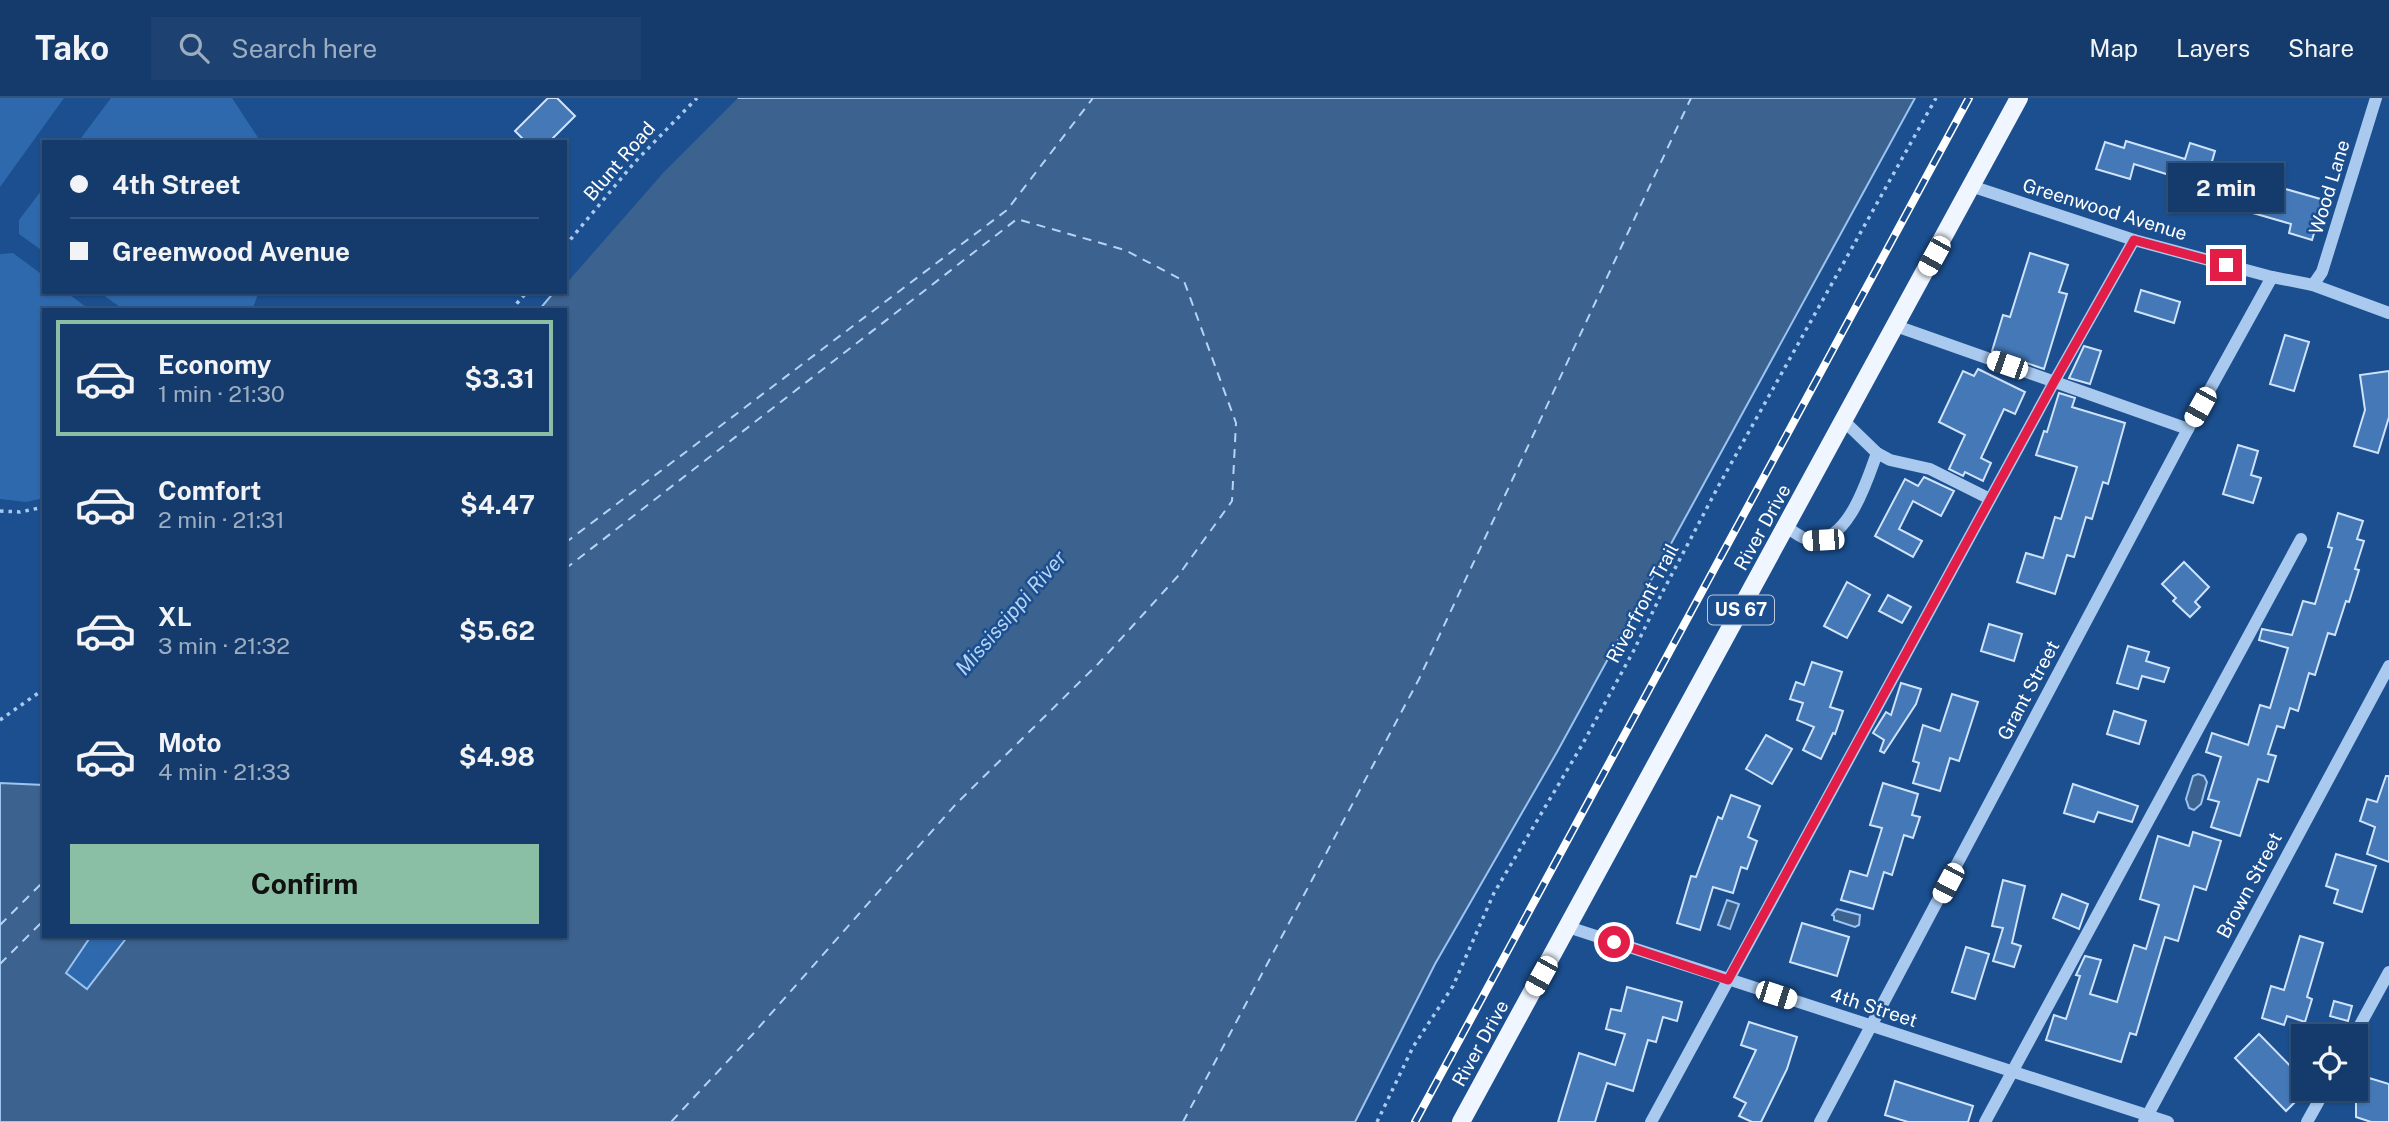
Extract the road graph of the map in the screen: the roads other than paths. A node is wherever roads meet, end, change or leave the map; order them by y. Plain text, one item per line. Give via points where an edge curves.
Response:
1 (2019, 98) edge
2 (2376, 98) edge
3 (1972, 186) junction
4 (2134, 240) junction
5 (2272, 277) junction
6 (2313, 285) junction
7 (2389, 313) edge
8 (1896, 326) junction
9 (2054, 382) junction
10 (1844, 421) junction
11 (2188, 429) junction
12 (1877, 453) junction
13 (1990, 499) junction
14 (1786, 527) junction
15 (2301, 539) dead end
16 (2389, 666) edge
17 (1568, 927) junction
18 (2389, 972) edge
19 (1728, 980) junction
20 (2361, 1024) edge
21 (1871, 1026) junction
22 (2012, 1072) junction
23 (2319, 1101) edge
24 (2146, 1119) edge
25 (1461, 1122) edge
26 (1651, 1122) edge
27 (1820, 1122) edge
28 (1985, 1122) edge
29 (2168, 1122) edge
30 (2307, 1122) edge

1 - 3 main road, River Drive / US 67
2 - 6 street, Wood Lane via 2322,272
3 - 4 street, Greenwood Avenue
3 - 8 main road, River Drive / US 67
4 - 5 street, Greenwood Avenue
4 - 9 street
5 - 6 street, Greenwood Avenue
5 - 11 street, Grant Street
6 - 7 street, Greenwood Avenue
8 - 9 street
8 - 10 main road, River Drive / US 67
9 - 11 street
9 - 13 street
10 - 12 street
10 - 14 main road, River Drive / US 67
11 - 21 street, Grant Street
12 - 13 street via 1930,468
12 - 14 street via 1858,502 1838,531 1823,540 1808,540
13 - 19 street
14 - 17 main road, River Drive / US 67
15 - 22 street
16 - 24 street, Brown Street
17 - 19 street, 4th Street
17 - 25 main road, River Drive / US 67
18 - 20 street
19 - 21 street, 4th Street
19 - 26 street
21 - 22 street, 4th Street
21 - 27 street, Grant Street
22 - 24 street, 4th Street
22 - 28 street
23 - 30 street
24 - 29 street, 4th Street

